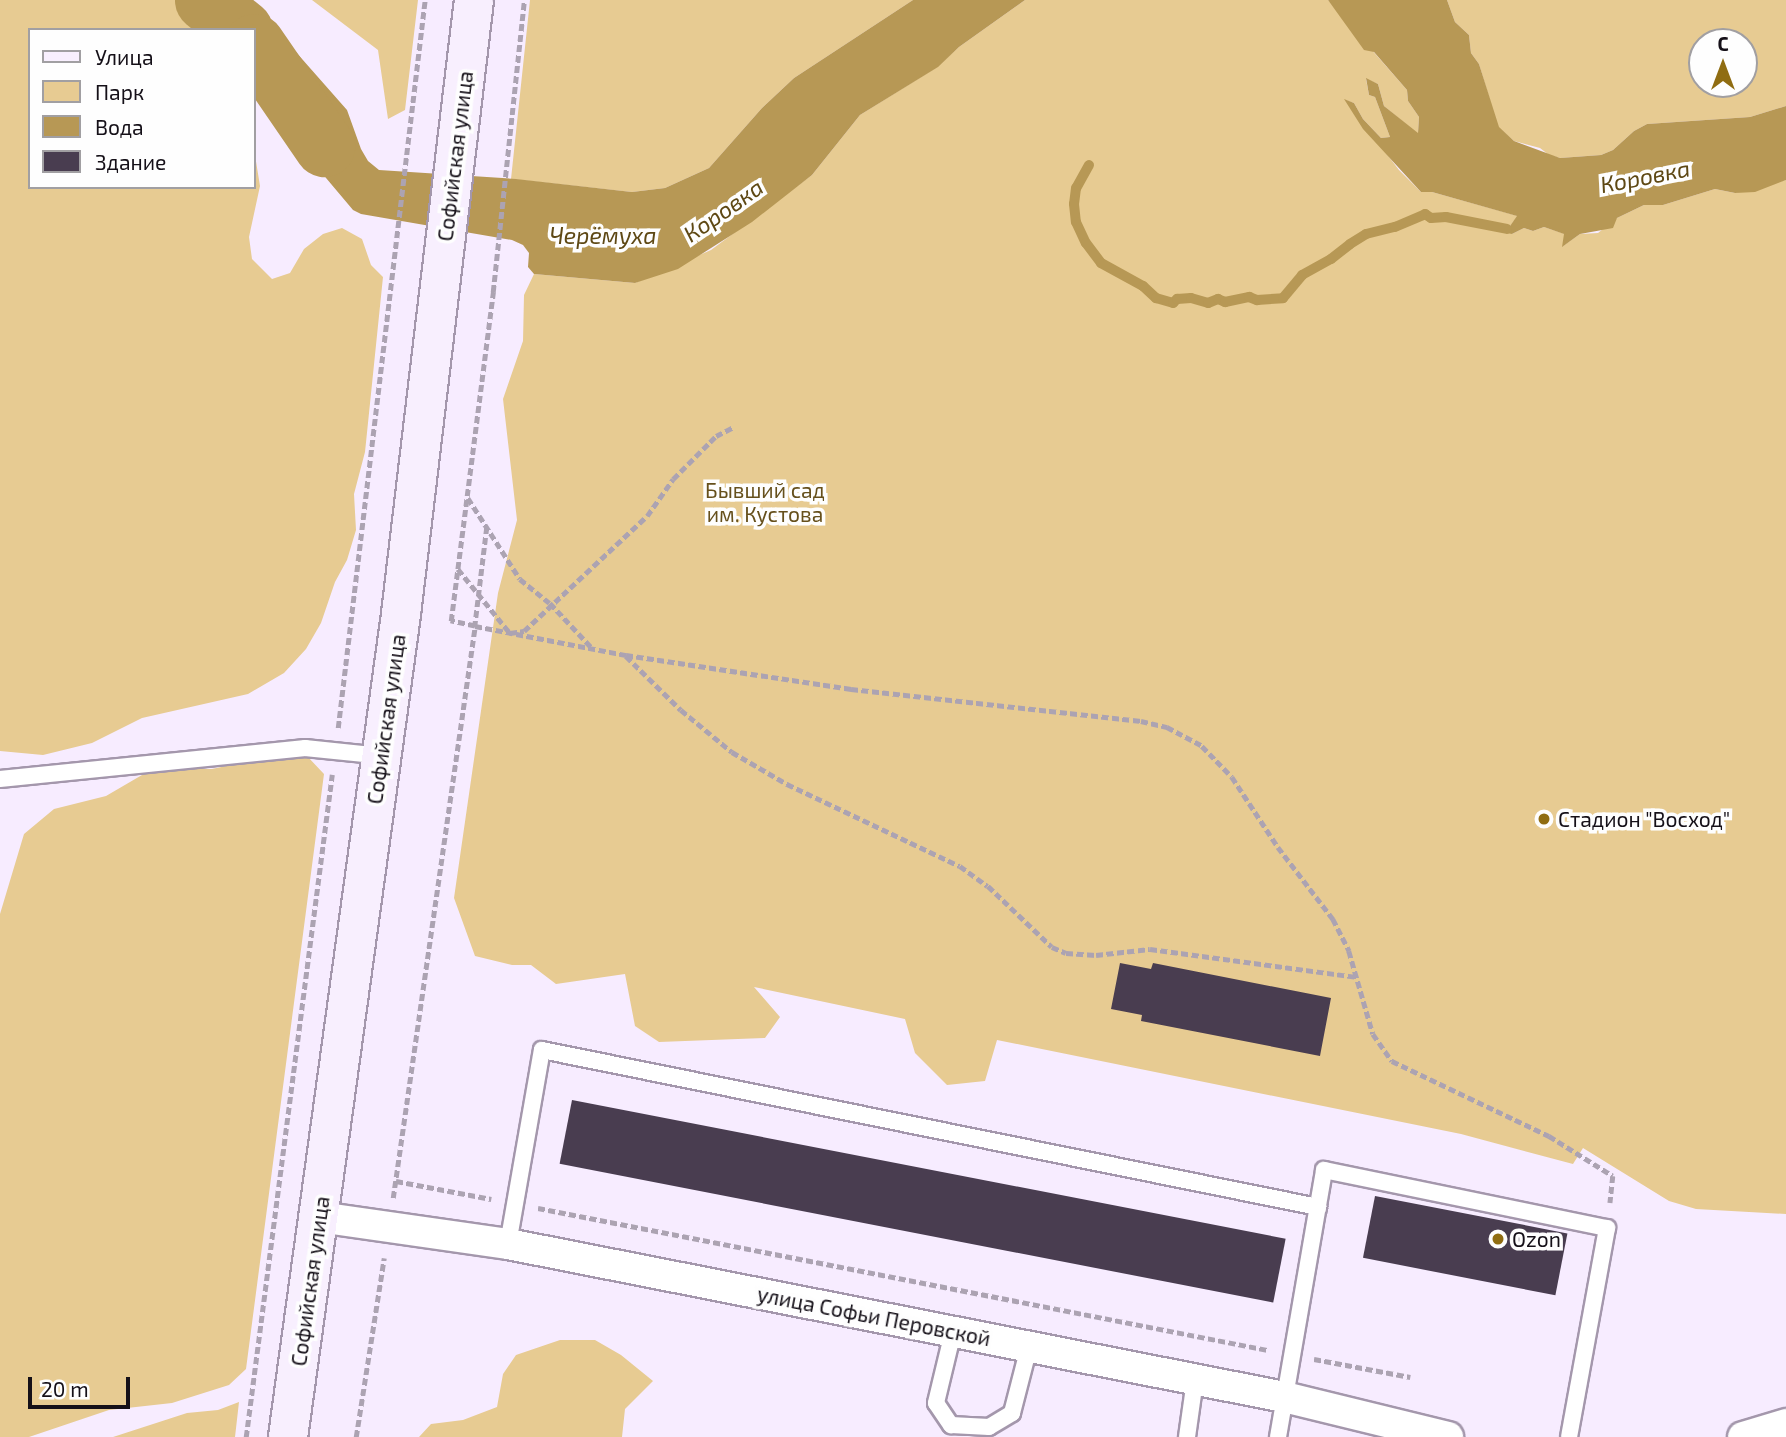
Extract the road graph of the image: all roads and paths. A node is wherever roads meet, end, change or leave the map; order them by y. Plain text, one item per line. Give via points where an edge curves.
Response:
1 (425, 0) edge
2 (474, 0) edge
3 (524, 0) edge
4 (732, 428) dead end
5 (467, 496) junction
6 (487, 527) junction
7 (457, 569) junction
8 (479, 594) junction
9 (550, 603) junction
10 (475, 626) junction
11 (510, 633) junction
12 (594, 649) junction
13 (626, 655) junction
14 (335, 749) junction
15 (382, 756) junction
16 (0, 779) edge
17 (1356, 977) junction
18 (396, 1181) junction
19 (515, 1203) junction
20 (1318, 1208) junction
21 (320, 1217) junction
22 (390, 1224) junction
23 (1607, 1228) junction
24 (508, 1244) junction
25 (953, 1332) junction
26 (1029, 1347) junction
27 (1292, 1354) junction
28 (1410, 1377) dead end
29 (1195, 1380) junction
30 (1284, 1397) junction
31 (1786, 1424) edge
32 (1433, 1435) edge
33 (246, 1437) edge
34 (288, 1437) edge
35 (356, 1437) edge
36 (1187, 1437) edge
37 (1278, 1437) edge
38 (1569, 1437) edge
39 (1743, 1437) edge

1 - 14 path
2 - 15 main road, Софийская улица
3 - 5 path
4 - 9 path via 716,436 673,479 646,516
5 - 6 path
5 - 7 path
6 - 8 path
6 - 9 path via 520,579
7 - 8 path
7 - 10 path via 451,621
8 - 10 path
8 - 11 path
9 - 11 path via 524,631
9 - 12 path
10 - 11 path
10 - 18 path
11 - 12 path
12 - 13 path
13 - 17 path via 732,752 787,784 960,866 1052,947 1096,955 1150,949
13 - 17 path via 851,689 1141,720 1167,727 1202,746 1232,777 1333,919
14 - 15 lane
14 - 16 lane via 228,754
14 - 33 path
15 - 21 main road, Софийская улица
17 - 23 path via 1373,1034 1392,1061 1549,1136 1614,1176
18 - 19 path
18 - 22 path
19 - 20 lane via 542,1050
19 - 24 lane
19 - 27 path
20 - 23 lane via 1324,1170
20 - 27 lane
21 - 22 street, улица Софьи Перовской
21 - 34 main road, Софийская улица
22 - 24 street, улица Софьи Перовской
22 - 35 path
23 - 38 lane
24 - 25 street, улица Софьи Перовской
25 - 26 street, улица Софьи Перовской
25 - 26 lane via 936,1403 951,1425 989,1427 1012,1413
26 - 29 street, улица Софьи Перовской
27 - 28 path
27 - 30 lane
29 - 30 street, улица Софьи Перовской
29 - 36 lane
30 - 32 street, улица Софьи Перовской
30 - 37 lane
31 - 39 street

